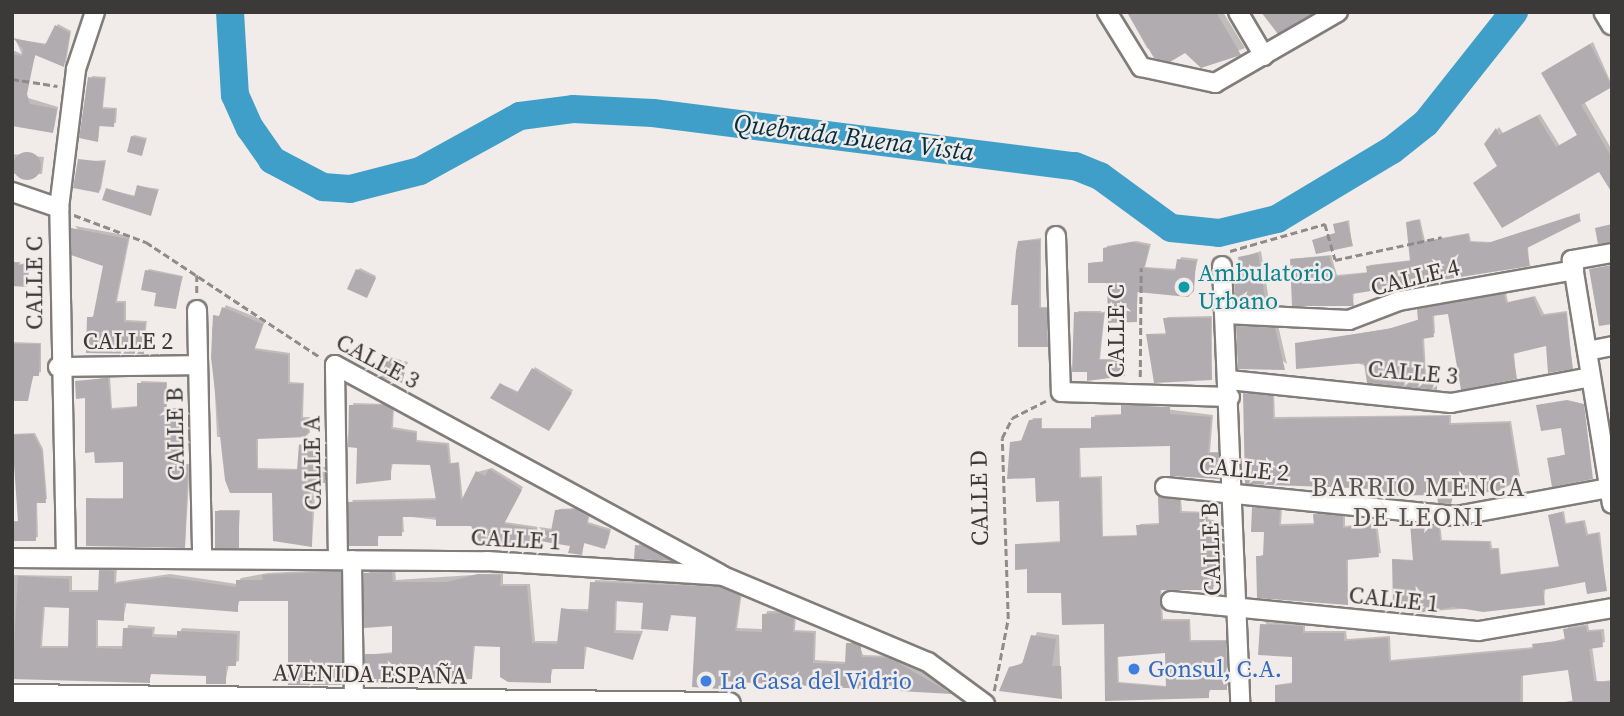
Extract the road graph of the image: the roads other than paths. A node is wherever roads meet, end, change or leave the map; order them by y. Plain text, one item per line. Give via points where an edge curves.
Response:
1 (95, 12) edge
2 (1107, 12) edge
3 (1238, 12) edge
4 (1338, 12) edge
5 (1606, 12) edge
6 (1612, 22) edge
7 (1264, 56) junction
8 (12, 192) edge
9 (59, 208) junction
10 (1056, 236) dead end
11 (1612, 253) edge
12 (1573, 265) junction
13 (1222, 266) road end
14 (197, 310) dead end
15 (1225, 314) junction
16 (1612, 346) edge
17 (1587, 351) junction
18 (198, 365) junction
19 (335, 365) joint
20 (58, 367) junction
21 (1591, 377) junction
22 (1229, 388) junction
23 (1606, 438) edge
24 (1165, 487) dead end
25 (1234, 492) junction
26 (1610, 496) edge
27 (12, 558) edge
28 (66, 558) junction
29 (202, 558) junction
30 (345, 560) junction
31 (723, 576) junction
32 (1171, 601) dead end
33 (1237, 608) junction
34 (1612, 608) edge
35 (12, 696) edge
36 (354, 700) junction
37 (728, 704) edge
38 (987, 704) edge
39 (1240, 704) edge

1 - 9 street, CALLE C via 73,88
2 - 7 street via 1141,67 1153,72 1215,83
3 - 7 street
4 - 7 street
5 - 6 main road
8 - 9 street
9 - 20 street, CALLE C
10 - 22 street, CALLE 3 via 1061,392 1140,394
11 - 12 street, CALLE 4
12 - 15 street, CALLE 4 via 1399,301 1349,320
12 - 17 street
13 - 15 street, CALLE B
14 - 18 street, CALLE B
15 - 22 street, CALLE B
16 - 17 street
17 - 21 street
18 - 20 street, CALLE 2
18 - 29 street, CALLE B
19 - 30 street, CALLE A
19 - 31 street, CALLE 3
20 - 28 street, CALLE C
21 - 22 street, CALLE 3 via 1451,403
21 - 23 street
22 - 25 street, CALLE B
23 - 26 street
24 - 25 street, CALLE 2
25 - 26 street, CALLE 2 via 1457,516
25 - 33 street, CALLE B
27 - 28 street, CALLE 1
28 - 29 street, CALLE 1
29 - 30 street, CALLE 1
30 - 31 street, CALLE 1 via 487,561
30 - 36 street, CALLE A
31 - 38 street, CALLE 1 via 928,662
32 - 33 street, CALLE 1
33 - 34 street, CALLE 1 via 1479,631
33 - 39 street, CALLE B
35 - 36 main road, AVENIDA ESPAÑA
36 - 37 main road, AVENIDA ESPAÑA

